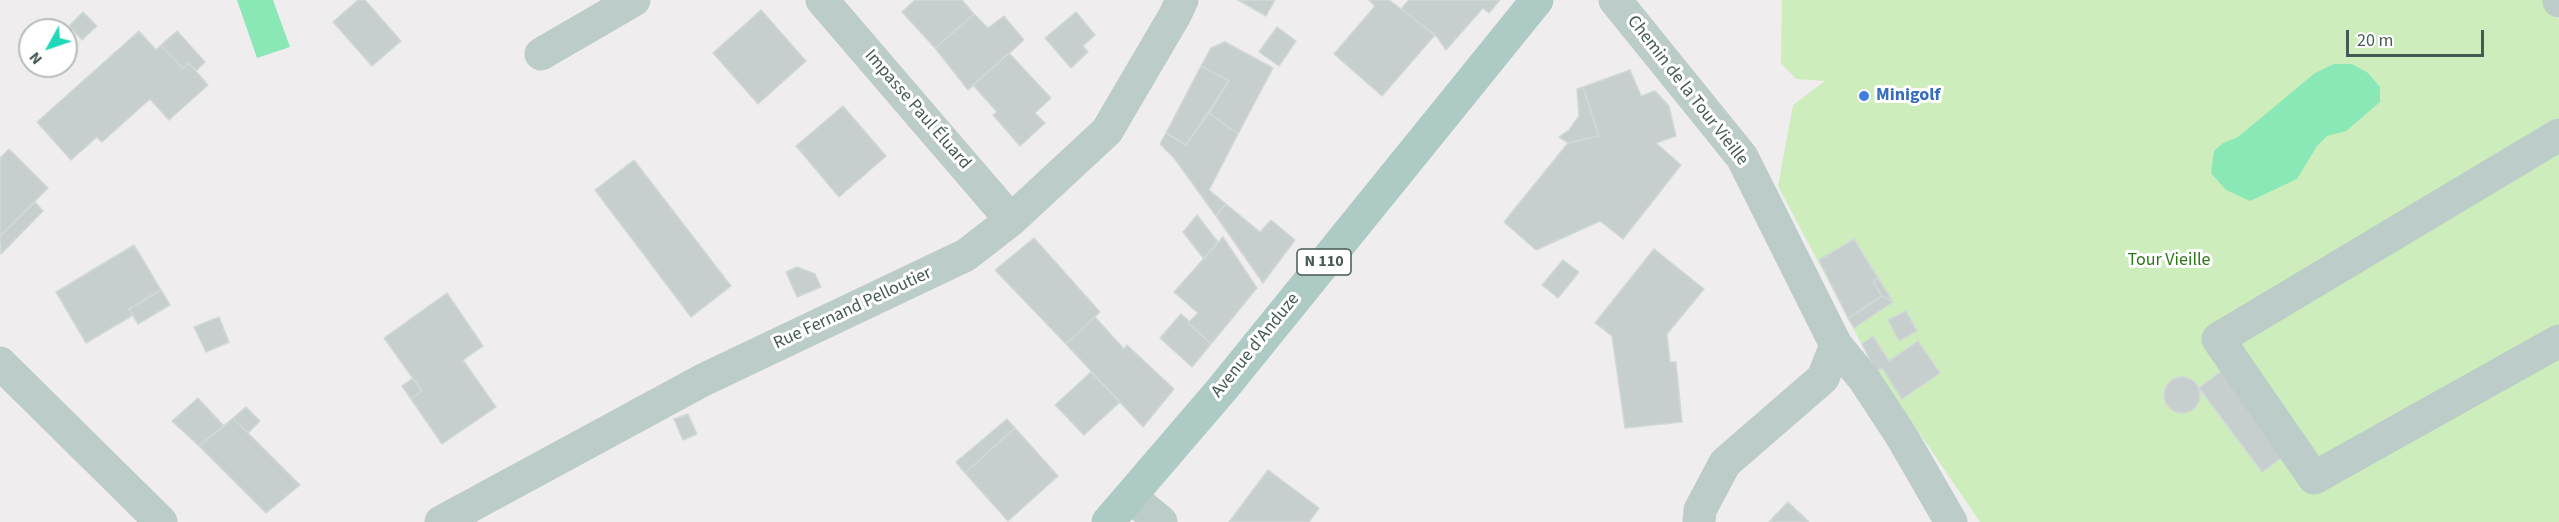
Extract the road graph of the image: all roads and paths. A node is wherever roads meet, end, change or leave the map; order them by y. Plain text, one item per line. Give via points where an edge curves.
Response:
1 (634, 0) edge
2 (822, 0) edge
3 (1182, 0) edge
4 (1537, 0) edge
5 (1615, 0) edge
6 (541, 54) dead end
7 (2559, 135) edge
8 (1011, 220) junction
9 (2559, 341) edge
10 (1836, 345) junction
11 (0, 363) edge
12 (1131, 497) junction
13 (161, 522) edge
14 (441, 522) edge
15 (1108, 522) edge
16 (1161, 522) edge
17 (1699, 522) edge
18 (1951, 522) edge

1 - 6 street
2 - 8 street, Impasse Paul Éluard
3 - 8 street, Rue Fernand Pelloutier via 1107,131
4 - 12 main road, Avenue d'Anduze / N 110
5 - 10 street, Chemin de la Tour Vieille via 1742,157
7 - 9 street via 2218,339 2314,478
8 - 14 street, Rue Fernand Pelloutier via 966,255 703,380
10 - 17 street via 1823,378 1725,464 1700,510
10 - 18 street, Chemin de la Tour Vieille via 1896,428
11 - 13 street
12 - 15 main road, Avenue d'Anduze / N 110
12 - 16 street

